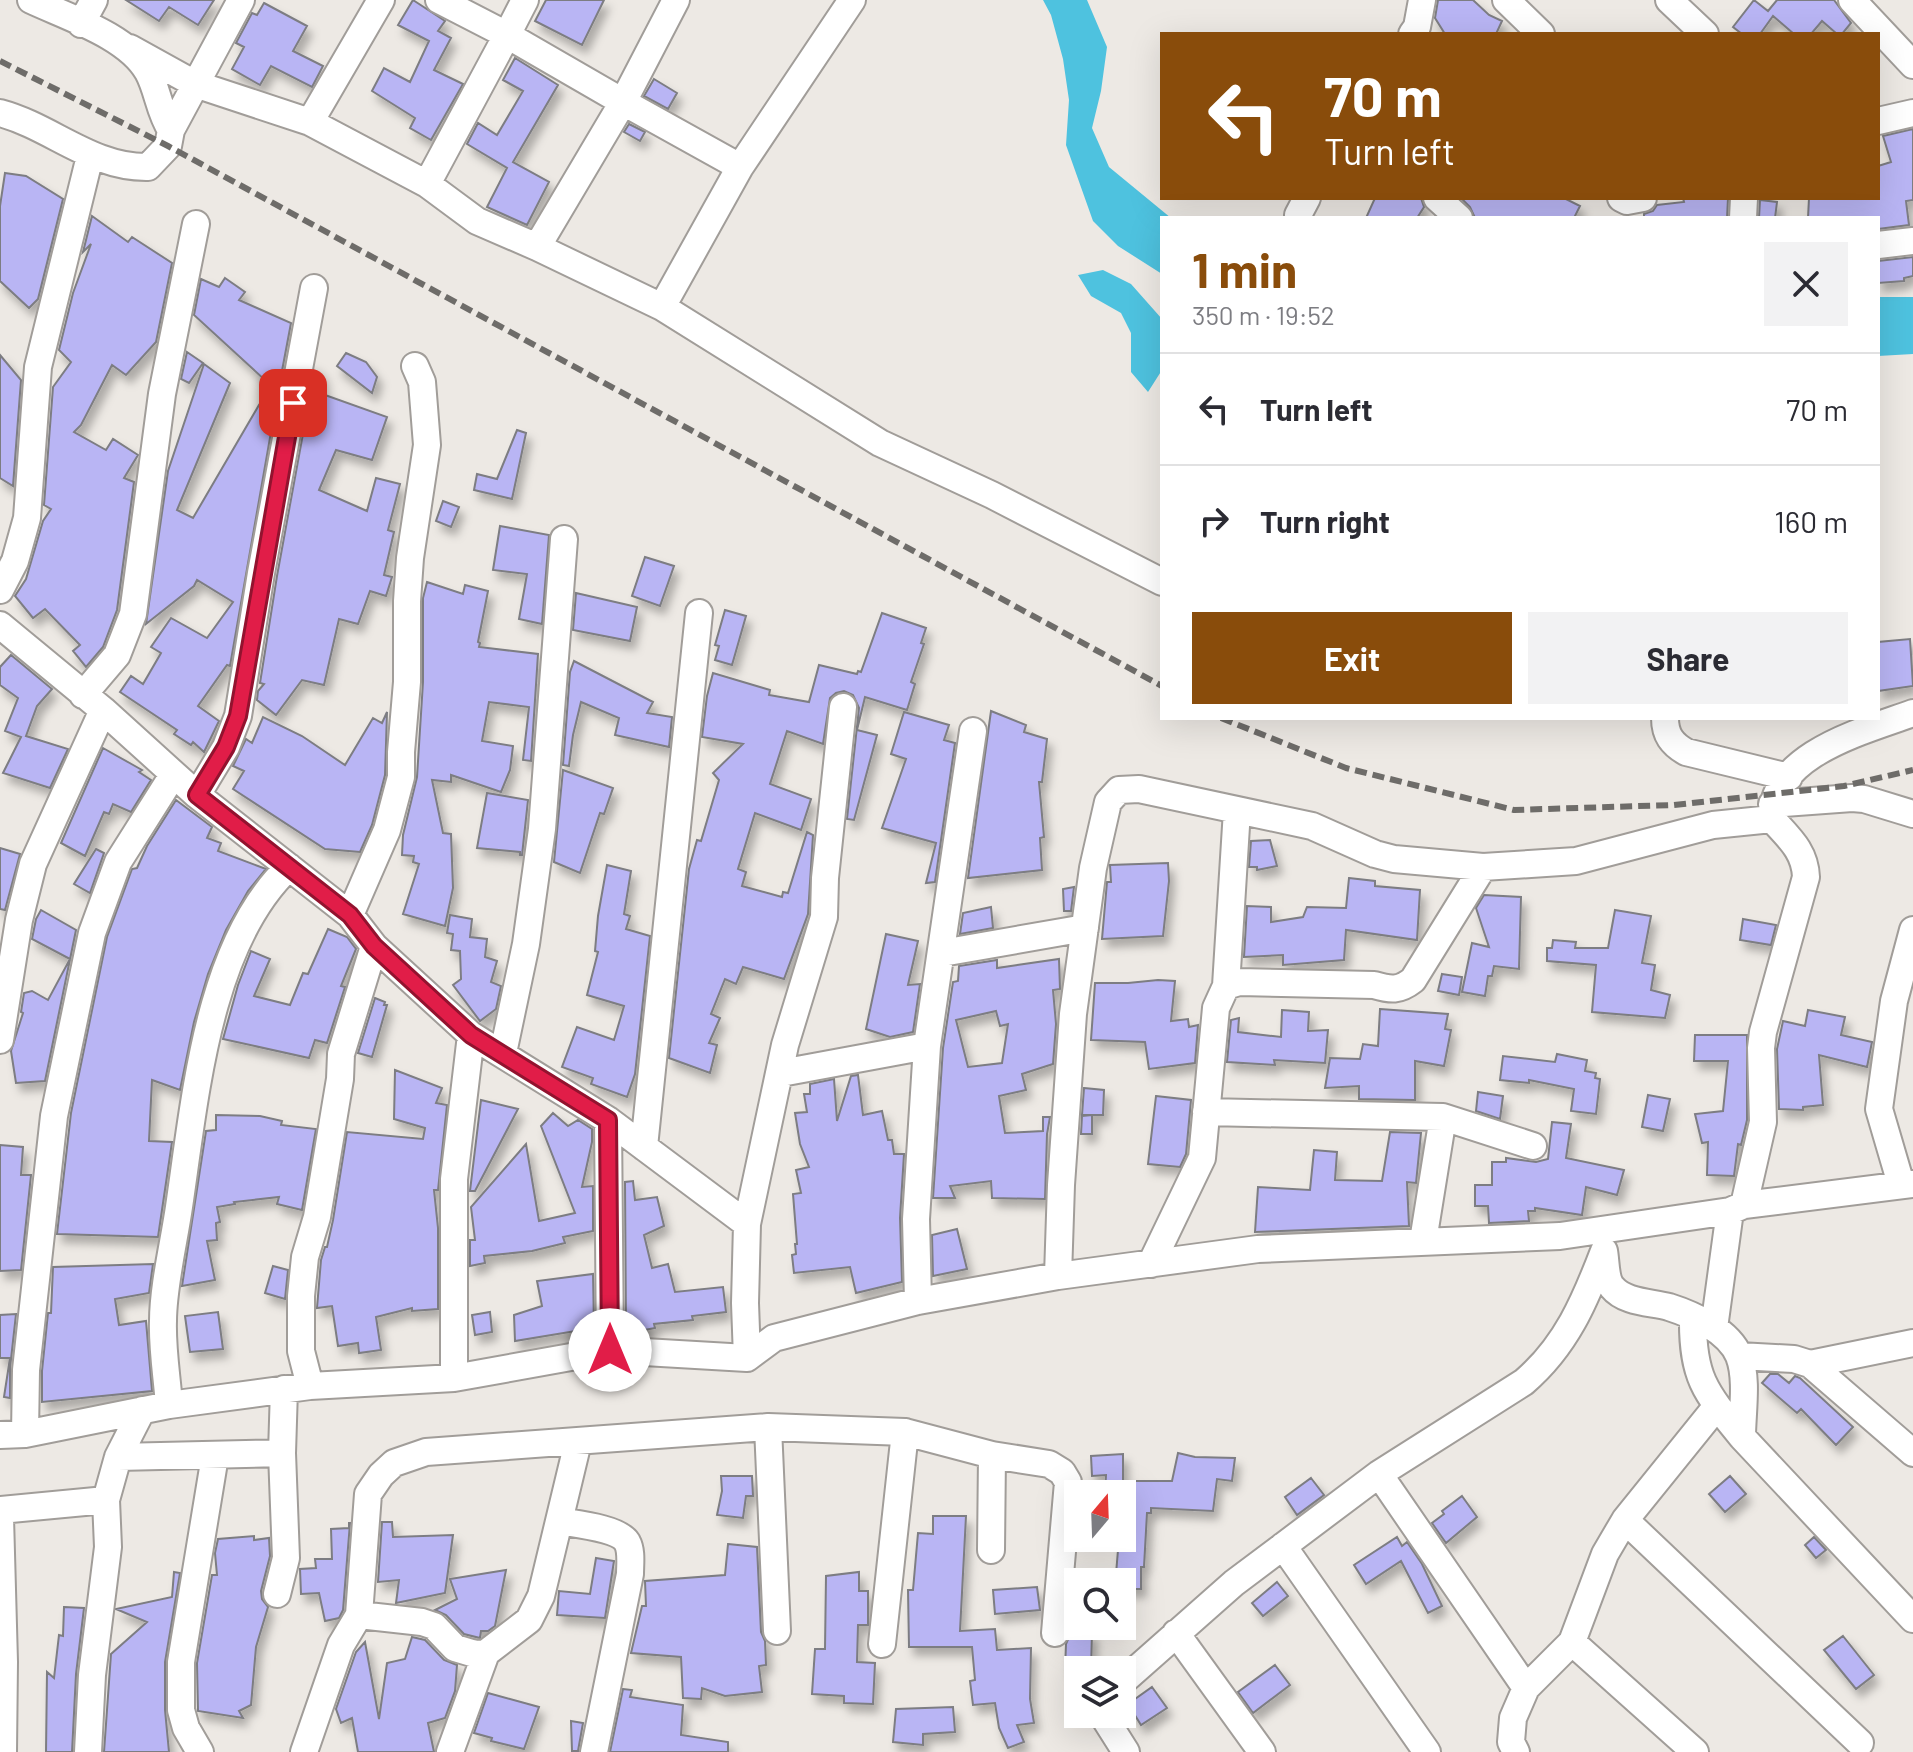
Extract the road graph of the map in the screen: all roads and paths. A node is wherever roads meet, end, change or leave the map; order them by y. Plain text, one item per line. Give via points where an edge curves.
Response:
1 (31, 0) edge
2 (94, 0) edge
3 (241, 0) edge
4 (381, 0) edge
5 (439, 0) edge
6 (525, 0) edge
7 (676, 0) edge
8 (852, 0) edge
9 (1422, 0) edge
10 (1506, 0) edge
11 (1669, 0) edge
12 (1852, 0) edge
13 (81, 24) junction
14 (1418, 32) edge
15 (1539, 32) edge
16 (1703, 32) edge
17 (507, 35) junction
18 (130, 48) junction
19 (1913, 65) edge
20 (195, 84) junction
21 (623, 102) junction
22 (0, 113) edge
23 (1913, 113) edge
24 (1880, 121) edge
25 (310, 122) junction
26 (171, 130) junction
27 (90, 156) junction
28 (740, 167) junction
29 (427, 184) junction
30 (1439, 200) edge
31 (1457, 216) edge
32 (196, 224) dead end
33 (1913, 241) edge
34 (1880, 245) edge
35 (537, 247) junction
36 (314, 288) dead end
37 (662, 307) junction
38 (415, 366) dead end
39 (564, 539) dead end
40 (1160, 581) edge
41 (0, 590) edge
42 (699, 613) dead end
43 (2, 631) edge
44 (93, 702) junction
45 (843, 707) dead end
46 (1913, 713) edge
47 (1665, 720) edge
48 (973, 731) dead end
49 (173, 775) junction
50 (1789, 777) junction
51 (197, 795) junction
52 (1237, 810) junction
53 (1772, 812) junction
54 (1913, 814) edge
55 (289, 867) junction
56 (1483, 867) junction
57 (350, 915) junction
58 (1085, 928) junction
59 (1913, 930) edge
60 (374, 946) junction
61 (942, 953) junction
62 (1226, 986) junction
63 (471, 1035) junction
64 (0, 1040) edge
65 (927, 1046) junction
66 (503, 1053) junction
67 (781, 1073) junction
68 (1206, 1112) junction
69 (1443, 1117) junction
70 (608, 1120) junction
71 (1533, 1146) dead end
72 (644, 1147) junction
73 (1907, 1184) edge
74 (1737, 1208) junction
75 (747, 1224) junction
76 (1578, 1233) junction
77 (1423, 1241) junction
78 (1604, 1251) junction
79 (1151, 1264) junction
80 (1058, 1276) junction
81 (918, 1301) junction
82 (1704, 1322) junction
83 (1913, 1343) edge
84 (610, 1350) junction
85 (1739, 1356) junction
86 (747, 1358) junction
87 (1810, 1364) junction
88 (454, 1378) junction
89 (297, 1387) junction
90 (169, 1405) junction
91 (1717, 1406) junction
92 (142, 1410) junction
93 (768, 1427) junction
94 (905, 1432) junction
95 (12, 1434) edge
96 (1742, 1437) junction
97 (578, 1442) junction
98 (282, 1453) junction
99 (1913, 1453) edge
100 (992, 1455) junction
101 (215, 1456) junction
102 (118, 1457) junction
103 (1379, 1474) junction
104 (106, 1500) junction
105 (0, 1510) edge
106 (0, 1517) edge
107 (1625, 1520) junction
108 (559, 1521) junction
109 (1283, 1546) junction
110 (991, 1550) dead end
111 (277, 1594) dead end
112 (359, 1615) junction
113 (1913, 1619) edge
114 (777, 1631) dead end
115 (1055, 1633) dead end
116 (1176, 1633) junction
117 (1572, 1642) junction
118 (882, 1644) dead end
119 (486, 1653) junction
120 (1136, 1669) edge
121 (1526, 1688) junction
122 (1111, 1728) edge
123 (1860, 1743) dead end
124 (3, 1752) edge
125 (88, 1752) edge
126 (200, 1752) edge
127 (304, 1752) edge
128 (450, 1752) edge
129 (594, 1752) edge
130 (1126, 1752) edge
131 (1262, 1752) edge
132 (1427, 1752) edge
133 (1516, 1752) edge
134 (1695, 1752) edge

1 - 13 street
2 - 13 street
3 - 20 street
4 - 25 street
5 - 17 street
6 - 17 street
7 - 21 street
8 - 28 street
9 - 14 street
10 - 15 street
11 - 16 street
12 - 19 street
13 - 18 street
17 - 21 street
17 - 29 street
18 - 20 street
18 - 26 street via 153,82
20 - 25 street
20 - 26 street
21 - 28 street
21 - 35 street
22 - 27 street via 34,124
23 - 24 street
25 - 29 street
26 - 27 street via 168,146 148,167
27 - 41 street via 38,367 27,518
28 - 37 street
29 - 35 street via 477,221
30 - 31 street
32 - 44 street via 162,394 133,614
33 - 34 street
35 - 37 street
36 - 51 street via 238,716
37 - 40 street via 880,443
38 - 57 street via 422,382 427,445 410,558 401,777 387,830
39 - 66 street via 542,829
42 - 72 street
43 - 44 street
44 - 49 street
44 - 64 street via 29,877
45 - 67 street via 824,917
46 - 50 street via 1816,751
47 - 50 street via 1673,745 1686,752
48 - 61 street
49 - 51 street
49 - 95 street via 118,862 92,933 54,1116 26,1370
50 - 53 street
51 - 55 street
52 - 56 street via 1312,826 1394,859
52 - 58 street via 1139,789 1119,790 1108,802
52 - 62 street
53 - 54 street via 1852,798
53 - 56 street via 1576,861
53 - 74 street via 1798,847 1806,877 1763,1032 1763,1122
55 - 57 street
55 - 90 street via 237,941 202,1060 163,1319
56 - 62 street via 1403,988 1239,982
57 - 60 street
58 - 61 street
58 - 80 street via 1073,1014
59 - 73 street via 1894,1001 1879,1109
60 - 63 street
60 - 89 street via 341,1054 317,1217 305,1257
61 - 65 street
62 - 68 street via 1216,1008
63 - 66 street
63 - 88 street via 454,1179
65 - 67 street
65 - 81 street via 916,1219
66 - 70 street
67 - 75 street
68 - 69 street
68 - 79 street via 1202,1158
69 - 71 street
69 - 77 street
70 - 72 street
70 - 84 street
72 - 75 street
73 - 74 street
74 - 76 street
74 - 82 street
75 - 86 street
76 - 77 street
76 - 78 street
77 - 79 street via 1290,1246
78 - 82 street via 1609,1285 1620,1294
78 - 103 street via 1582,1307 1546,1364
79 - 80 street
80 - 81 street
81 - 86 street via 774,1338
82 - 85 street
82 - 91 street via 1693,1350 1699,1377
83 - 87 street
84 - 86 street
84 - 88 street
85 - 87 street
85 - 96 street
87 - 99 street
88 - 89 street
89 - 90 street
89 - 98 street
90 - 92 street
91 - 96 street
91 - 107 street
92 - 95 street
92 - 102 street
93 - 94 street
93 - 97 street
93 - 114 street
94 - 100 street
94 - 118 street
96 - 113 street
97 - 108 street
97 - 112 street via 426,1452 394,1463 368,1494
98 - 101 street
98 - 111 street via 286,1558
100 - 110 street
100 - 115 street via 1049,1464 1068,1482
101 - 102 street
101 - 126 street via 181,1662 181,1710
102 - 104 street
103 - 109 street
103 - 121 street
104 - 105 street
104 - 125 street via 108,1547
106 - 124 street
107 - 117 street via 1605,1554
107 - 123 street
108 - 119 street via 537,1607 529,1620
108 - 129 street via 615,1532 629,1547 630,1574
109 - 116 street
109 - 132 street
112 - 119 street via 422,1622 434,1626 455,1648
112 - 127 street via 339,1652
116 - 120 street
116 - 131 street
117 - 121 street
117 - 134 street
119 - 128 street
121 - 133 street via 1513,1718 1511,1742
122 - 130 street

